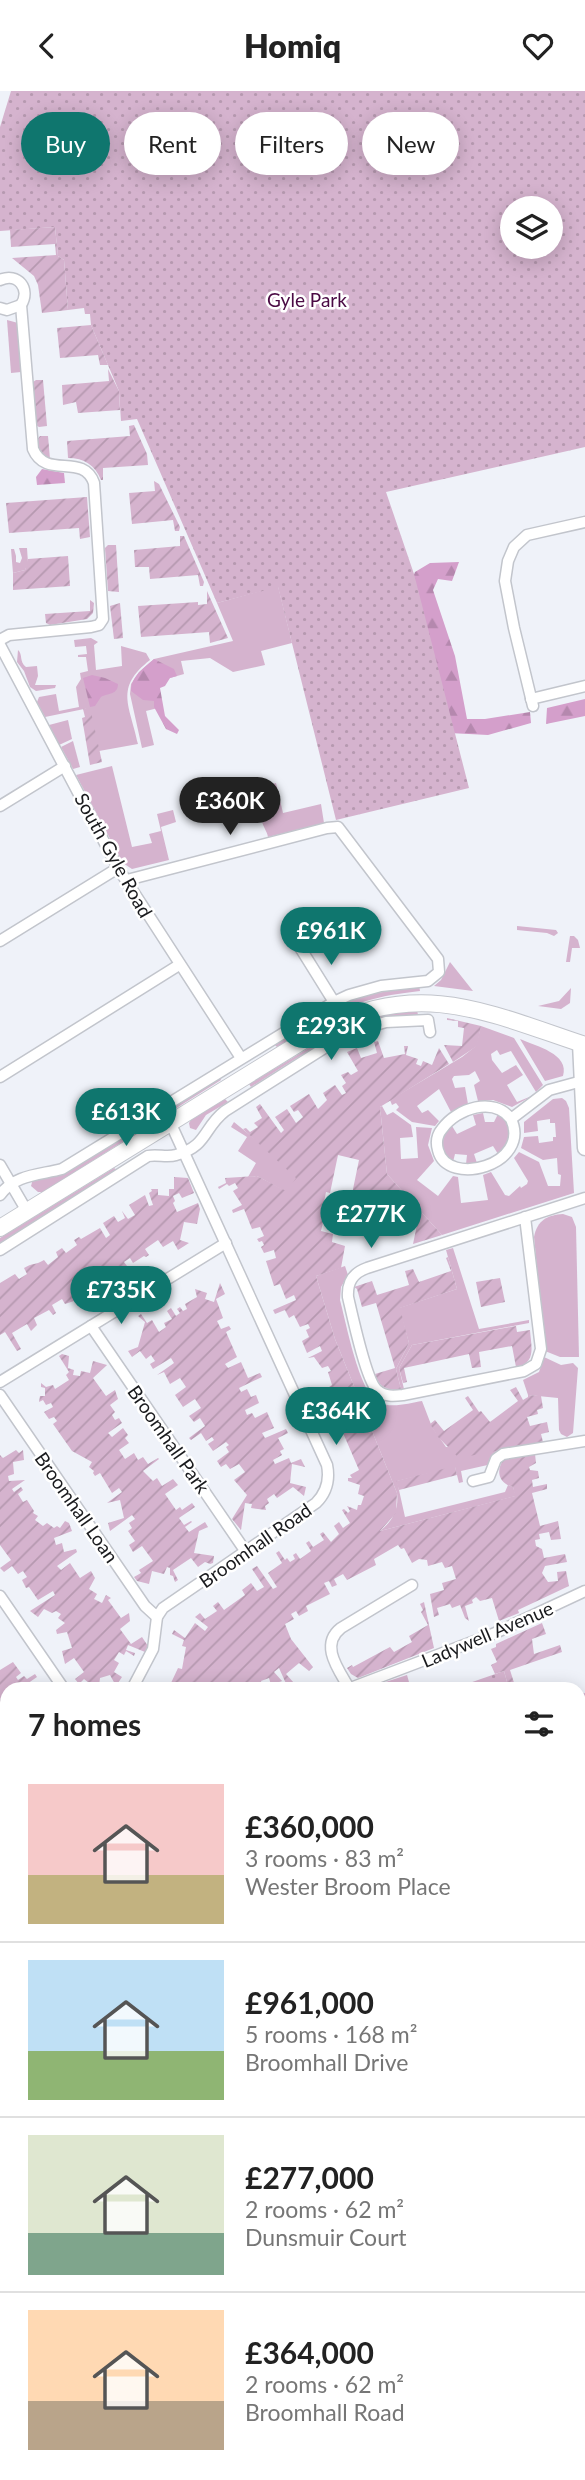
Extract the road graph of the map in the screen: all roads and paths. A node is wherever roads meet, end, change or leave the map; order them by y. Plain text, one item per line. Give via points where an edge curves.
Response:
1 (0, 280) edge
2 (21, 305) junction
3 (0, 308) edge
4 (585, 522) edge
5 (0, 642) edge
6 (585, 686) edge
7 (65, 766) junction
8 (0, 806) edge
9 (118, 869) junction
10 (127, 880) junction
11 (0, 941) edge
12 (301, 949) dead end
13 (179, 965) junction
14 (334, 1002) junction
15 (430, 1032) dead end
16 (582, 1044) edge
17 (241, 1058) junction
18 (0, 1077) edge
19 (582, 1081) junction
20 (512, 1119) junction
21 (170, 1122) junction
22 (585, 1126) edge
23 (585, 1148) edge
24 (185, 1152) junction
25 (0, 1165) edge
26 (11, 1184) junction
27 (0, 1195) edge
28 (585, 1198) edge
29 (28, 1213) junction
30 (526, 1217) junction
31 (0, 1228) edge
32 (226, 1243) junction
33 (0, 1250) edge
34 (91, 1326) junction
35 (0, 1382) edge
36 (0, 1395) edge
37 (585, 1441) edge
38 (473, 1481) dead end
39 (247, 1552) junction
40 (412, 1584) dead end
41 (585, 1591) edge
42 (0, 1597) edge
43 (157, 1617) junction
44 (59, 1682) edge
45 (136, 1682) edge
46 (346, 1682) edge
47 (365, 1682) edge

1 - 2 street via 10,277 21,283 25,294
2 - 3 street
2 - 5 street via 33,449 45,464 78,467 94,482 103,619 91,627 9,635
4 - 6 street via 527,535 514,547 505,582 532,703
5 - 7 street, South Gyle Road
7 - 8 street
7 - 9 street, South Gyle Road
9 - 10 street, South Gyle Road
9 - 11 street
10 - 13 street, South Gyle Road
10 - 14 street via 338,827 438,959 439,972 428,981 381,986
12 - 14 street
13 - 17 street, South Gyle Road
13 - 18 street
14 - 17 street
15 - 24 street via 428,1020 417,1020 376,1024 348,1033 219,1115 198,1146
16 - 19 street
16 - 21 main road via 476,1009 421,1002 383,1005 324,1028
17 - 26 street via 62,1169
19 - 20 street via 549,1090
19 - 22 street
20 - 20 street via 513,1145 495,1161 459,1169 439,1155 440,1133 464,1113 493,1106
21 - 24 street, Broomhall Road
21 - 29 main road
22 - 23 street
24 - 32 street, Broomhall Road
24 - 33 street via 148,1156
25 - 26 street
26 - 27 street
26 - 29 street
28 - 30 street
29 - 31 main road
30 - 30 street via 367,1268 352,1277 349,1303 370,1378 378,1391 403,1395 524,1371 536,1364 541,1349
32 - 34 street
32 - 39 street, Broomhall Road via 329,1474 319,1500
34 - 35 street
34 - 39 street, Broomhall Park
36 - 43 street, Broomhall Loan
37 - 38 street via 503,1454 494,1462 489,1477
39 - 43 street, Broomhall Road via 163,1608
40 - 46 street via 333,1636 332,1656
41 - 47 street, Ladywell Avenue via 493,1634
42 - 44 street
43 - 45 street via 153,1649

